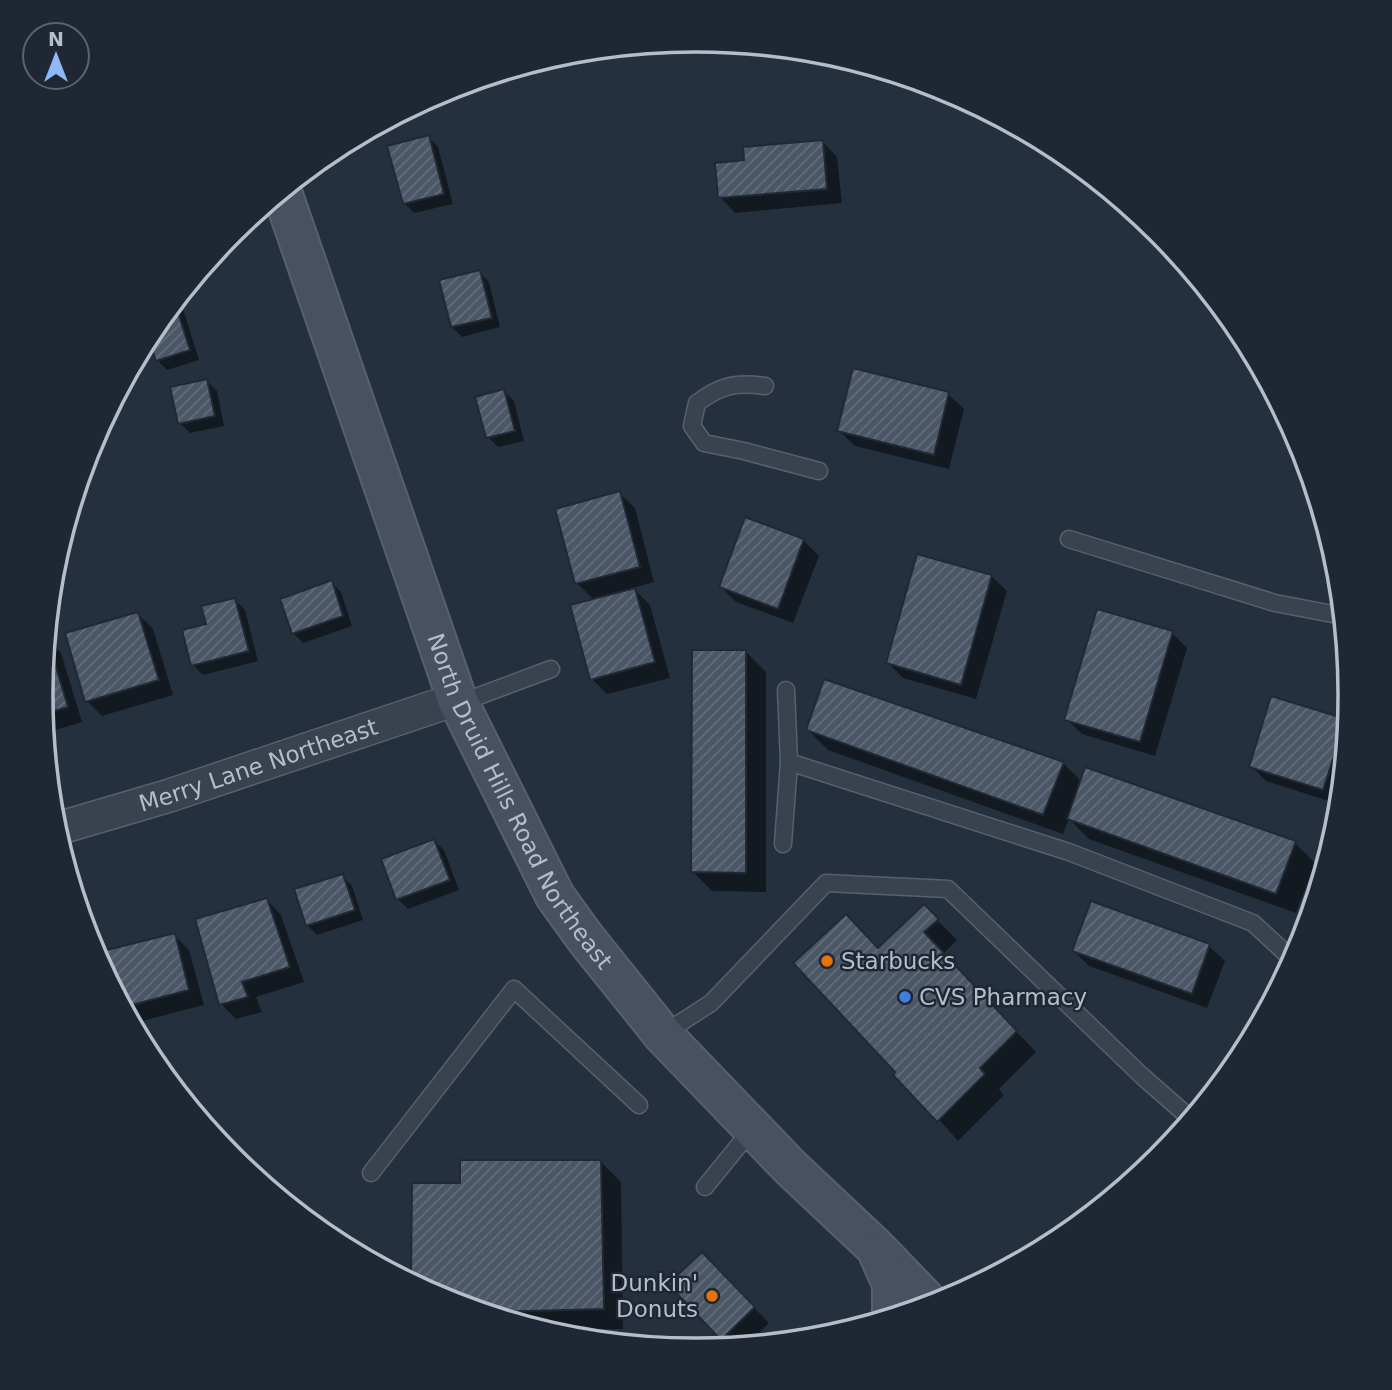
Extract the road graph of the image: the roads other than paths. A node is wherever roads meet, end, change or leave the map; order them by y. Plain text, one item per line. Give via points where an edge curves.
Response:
1 (285, 201) edge
2 (765, 386) dead end
3 (818, 471) dead end
4 (1069, 539) dead end
5 (1333, 614) edge
6 (551, 669) dead end
7 (786, 690) dead end
8 (458, 701) junction
9 (789, 762) junction
10 (67, 826) edge
11 (783, 844) dead end
12 (1285, 952) edge
13 (663, 1035) junction
14 (639, 1105) dead end
15 (1184, 1113) edge
16 (753, 1128) junction
17 (371, 1173) dead end
18 (705, 1187) dead end
19 (875, 1247) junction
20 (922, 1296) edge
21 (892, 1306) edge

1 - 8 main road, North Druid Hills Road Northeast
2 - 3 lane via 743,383 715,390 697,403 692,426 704,443
4 - 5 lane via 1275,603
6 - 8 lane
7 - 9 lane
8 - 10 street, Merry Lane Northeast
8 - 13 main road, North Druid Hills Road Northeast via 555,896
9 - 11 lane
9 - 12 lane via 1069,852 1253,923
13 - 15 lane via 711,1003 826,883 948,889
13 - 16 main road, North Druid Hills Road Northeast
14 - 17 lane via 514,989
16 - 18 lane
16 - 19 main road, North Druid Hills Road Northeast
19 - 20 main road, North Druid Hills Road Northeast
19 - 21 main road via 892,1283

